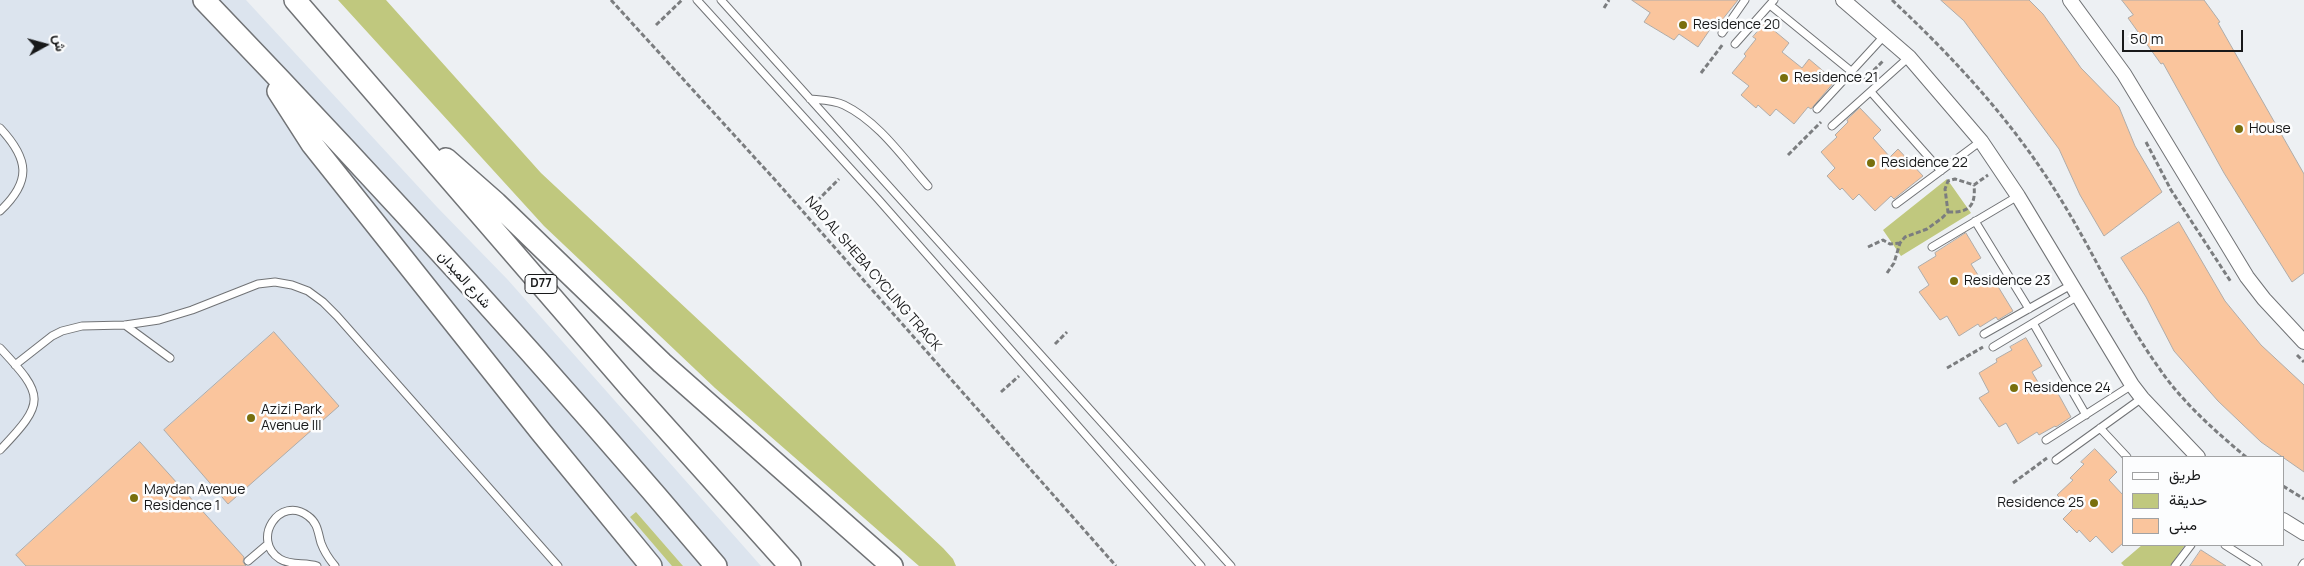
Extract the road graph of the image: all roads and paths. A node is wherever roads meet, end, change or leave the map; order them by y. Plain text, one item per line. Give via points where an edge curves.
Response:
1 (204, 0) edge
2 (296, 0) edge
3 (611, 0) edge
4 (682, 0) edge
5 (697, 0) edge
6 (721, 0) edge
7 (1609, 0) edge
8 (1745, 0) edge
9 (1843, 0) edge
10 (1892, 0) edge
11 (2070, 0) edge
12 (1772, 2) edge
13 (1604, 8) dead end
14 (656, 25) dead end
15 (1722, 33) dead end
16 (1885, 35) junction
17 (1735, 44) dead end
18 (1909, 57) junction
19 (263, 62) junction
20 (1852, 72) junction
21 (1871, 92) junction
22 (810, 99) junction
23 (1816, 109) dead end
24 (400, 121) junction
25 (1832, 126) dead end
26 (0, 128) edge
27 (1981, 141) junction
28 (1999, 167) junction
29 (1941, 171) junction
30 (839, 179) dead end
31 (1974, 185) junction
32 (928, 186) dead end
33 (2018, 196) junction
34 (817, 201) dead end
35 (1896, 204) dead end
36 (0, 211) edge
37 (1948, 212) junction
38 (1975, 221) junction
39 (1900, 243) junction
40 (1868, 247) dead end
41 (1932, 247) dead end
42 (1887, 273) dead end
43 (2075, 291) junction
44 (2029, 309) junction
45 (2033, 323) junction
46 (125, 325) junction
47 (1067, 332) dead end
48 (1984, 334) dead end
49 (2304, 342) edge
50 (1055, 344) dead end
51 (1993, 347) dead end
52 (0, 348) edge
53 (170, 358) dead end
54 (15, 364) junction
55 (1027, 369) junction
56 (2132, 385) junction
57 (1001, 392) dead end
58 (2142, 398) junction
59 (2086, 415) junction
60 (2100, 428) junction
61 (2046, 440) dead end
62 (0, 450) edge
63 (2126, 456) edge
64 (2197, 456) edge
65 (2245, 456) edge
66 (2056, 460) dead end
67 (2284, 487) edge
68 (2304, 500) edge
69 (2284, 521) edge
70 (2304, 533) edge
71 (268, 544) junction
72 (2190, 546) edge
73 (2227, 546) edge
74 (248, 561) dead end
75 (317, 566) edge
76 (334, 566) edge
77 (558, 566) edge
78 (651, 566) edge
79 (716, 566) edge
80 (790, 566) edge
81 (892, 566) edge
82 (1116, 566) edge
83 (1201, 566) edge
84 (1231, 566) edge
85 (2175, 566) edge
86 (2258, 566) edge

1 - 19 main road, شارع الميدان
2 - 24 main road, D77
3 - 82 path, NAD AL SHEBA CYCLING TRACK via 776,181
4 - 14 path
5 - 55 lane
6 - 22 lane
7 - 13 path
8 - 15 lane
9 - 16 street
10 - 65 path via 1987,96 2057,194 2122,310 2160,369 2189,404
11 - 49 street via 2124,74 2247,277
12 - 17 lane
12 - 20 lane
16 - 18 street
16 - 20 lane
18 - 21 lane
18 - 27 street
19 - 78 main road via 312,144
19 - 79 main road, شارع الميدان via 519,340
20 - 23 lane
21 - 25 lane
21 - 29 lane
22 - 32 lane via 842,104 859,114 879,131
22 - 84 lane
24 - 80 main road, D77 via 632,390
24 - 81 main road via 473,182 662,363
26 - 36 lane via 18,150 23,170 19,190
27 - 28 street
27 - 29 lane
28 - 31 path
28 - 33 street
29 - 35 lane
30 - 34 path
31 - 37 path via 1973,204 1965,211
31 - 37 path via 1955,179 1948,181 1945,188
33 - 38 lane
33 - 43 street
37 - 39 path via 1927,229 1905,237
38 - 41 lane
38 - 44 lane
39 - 40 path via 1890,244 1883,240
39 - 42 path
43 - 44 lane
43 - 45 lane
43 - 56 street
44 - 48 lane
45 - 51 lane
45 - 59 lane
46 - 53 lane
46 - 54 lane via 82,326 62,331
46 - 77 lane via 192,310 258,284 275,282 308,291 337,316
47 - 50 path
52 - 54 lane
54 - 62 lane via 32,387 34,403 28,419
55 - 57 path
55 - 83 lane
56 - 58 street
56 - 59 lane
58 - 60 lane
58 - 64 street
59 - 61 lane
60 - 63 lane
60 - 66 lane
67 - 68 path
69 - 70 street
71 - 74 lane
71 - 75 lane via 279,559
71 - 76 lane via 267,535 274,518 290,510 299,511 315,522 323,548
72 - 85 lane
73 - 86 lane

